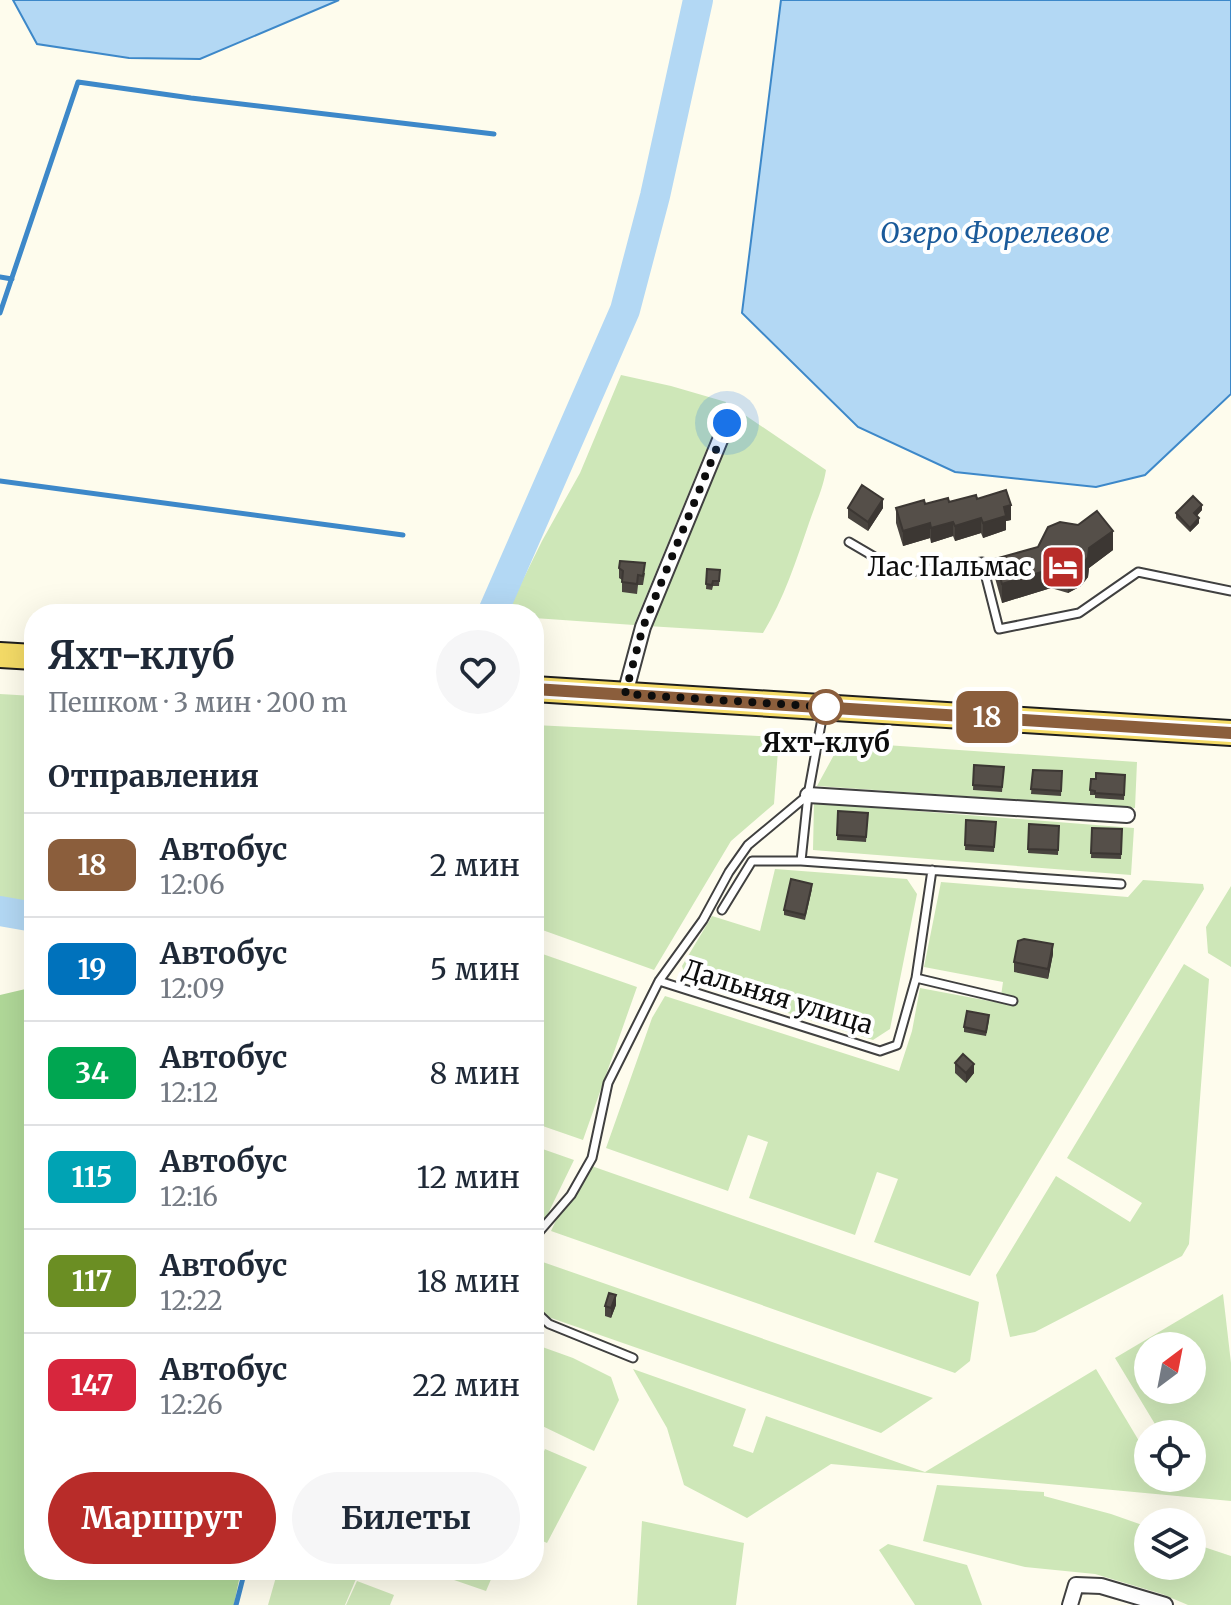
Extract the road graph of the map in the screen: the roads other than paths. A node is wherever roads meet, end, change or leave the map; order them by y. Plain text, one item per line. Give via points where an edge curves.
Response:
1 (727, 423) dead end
2 (849, 542) dead end
3 (1231, 591) edge
4 (0, 655) edge
5 (24, 656) edge
6 (544, 690) edge
7 (625, 694) junction
8 (825, 707) junction
9 (1231, 733) edge
10 (808, 795) junction
11 (1127, 815) dead end
12 (801, 861) junction
13 (932, 870) junction
14 (1121, 884) dead end
15 (722, 910) dead end
16 (916, 978) junction
17 (659, 981) junction
18 (1013, 1001) dead end
19 (544, 1226) edge
20 (544, 1319) edge
21 (633, 1358) dead end
22 (1068, 1605) edge
23 (1165, 1605) edge

1 - 7 street via 643,627
2 - 3 lane via 902,573 982,562 999,629 1079,613 1138,572
4 - 5 main road
6 - 7 main road
7 - 8 main road
8 - 9 main road
8 - 10 lane
10 - 11 street
10 - 12 lane
10 - 17 lane via 748,845
12 - 13 lane
12 - 15 lane via 752,861
13 - 14 lane
13 - 16 lane, Дальняя улица
16 - 17 lane, Дальняя улица via 897,1045 880,1051
16 - 18 lane
17 - 19 lane via 608,1083 592,1158 571,1195
20 - 21 lane
22 - 23 street via 1076,1585 1101,1586

